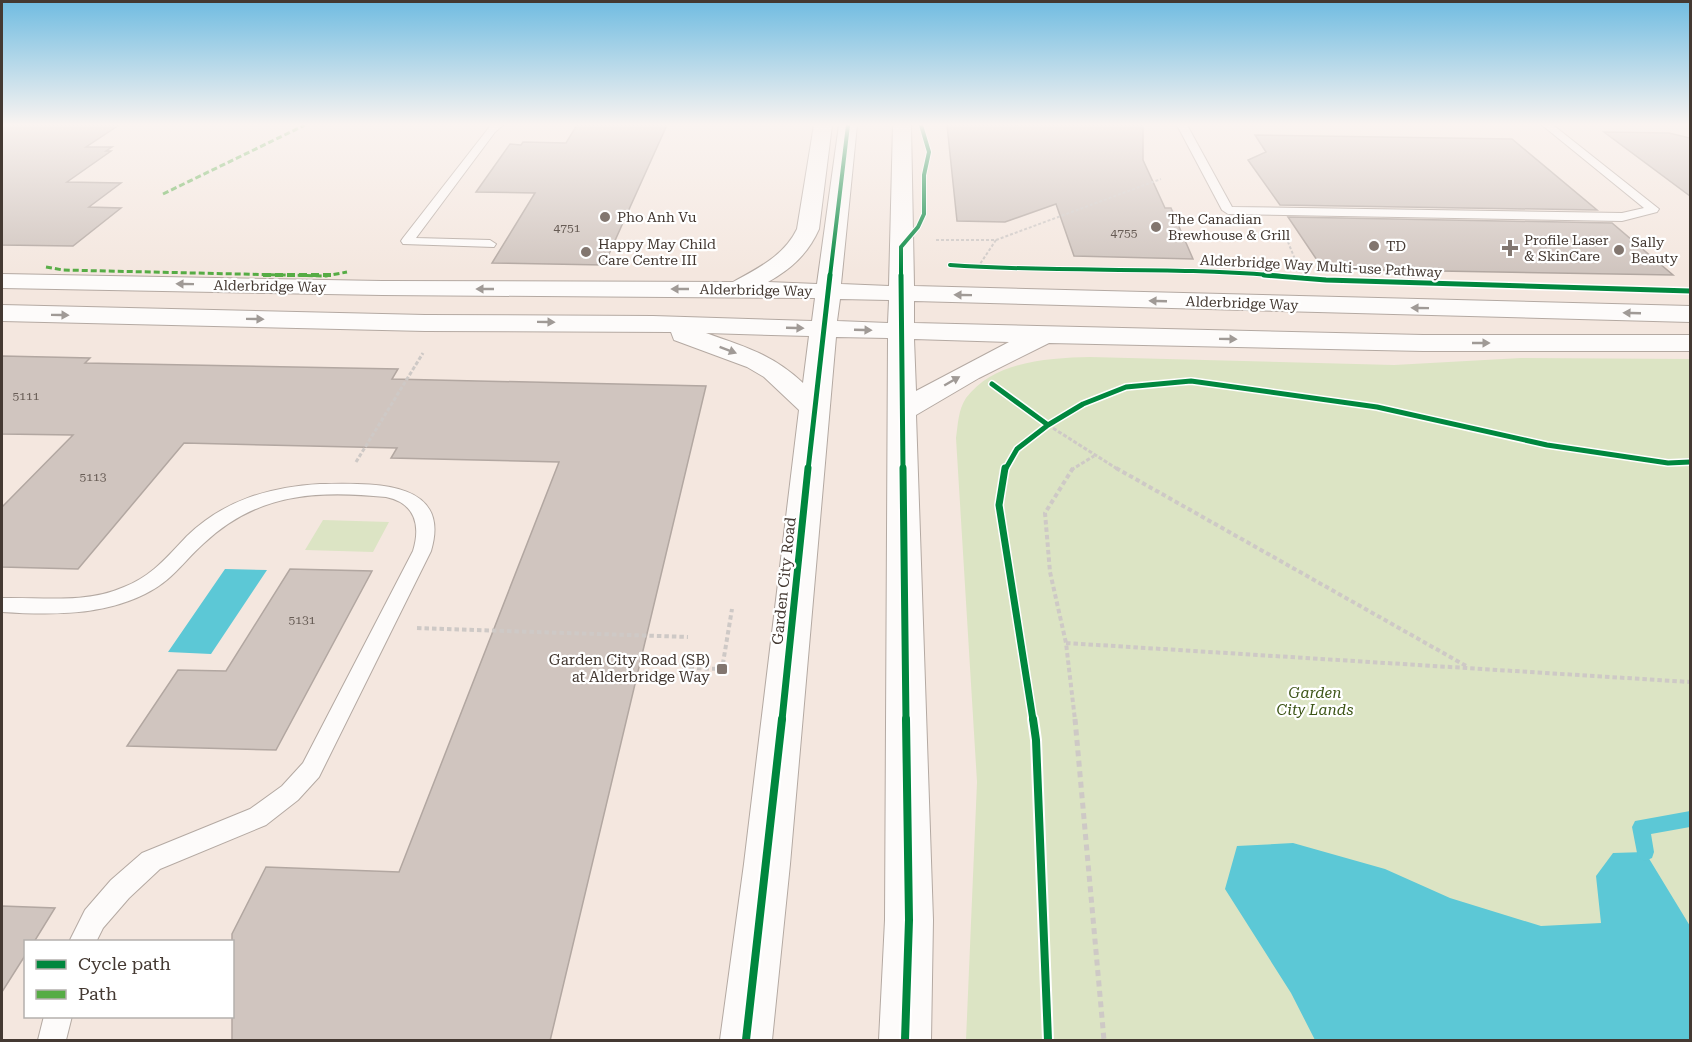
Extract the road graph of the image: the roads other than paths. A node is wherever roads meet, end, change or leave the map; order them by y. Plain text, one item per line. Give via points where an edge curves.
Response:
1 (458, 174) edge
2 (816, 174) edge
3 (842, 174) edge
4 (902, 174) edge
5 (1208, 174) edge
6 (1608, 174) edge
7 (490, 244) dead end
8 (2, 281) edge
9 (738, 289) junction
10 (828, 292) junction
11 (901, 294) junction
12 (2, 313) edge
13 (1690, 315) edge
14 (653, 324) junction
15 (824, 329) junction
16 (901, 331) junction
17 (1044, 335) junction
18 (1690, 344) edge
19 (814, 408) junction
20 (902, 411) junction
21 (2, 605) edge
22 (83, 940) edge
23 (58, 1018) edge
24 (52, 1041) edge
25 (746, 1041) edge
26 (905, 1041) edge

1 - 7 lane via 407,241
2 - 9 main road via 803,244 780,265
3 - 10 main road, Garden City Road
4 - 11 main road
5 - 6 lane via 1228,210 1622,217 1653,209
9 -> 8 main road, Alderbridge Way
9 - 10 main road, Alderbridge Way
10 - 11 main road, Alderbridge Way
10 - 15 main road, Garden City Road
13 -> 11 main road, Alderbridge Way
11 - 16 main road
12 -> 14 main road
14 -> 15 main road
14 -> 19 main road via 757,361 774,370
15 -> 16 main road
15 - 19 main road, Garden City Road
16 - 17 main road
16 - 20 main road
17 -> 18 main road
20 -> 17 main road
19 - 25 main road, Garden City Road
20 - 26 main road via 909,920
21 - 22 lane via 83,605 120,597 172,567 192,543 231,511 278,493 386,491 406,497 420,507 426,520 427,536 422,551 311,770 290,793 258,817 151,861 94,919
23 - 24 lane

